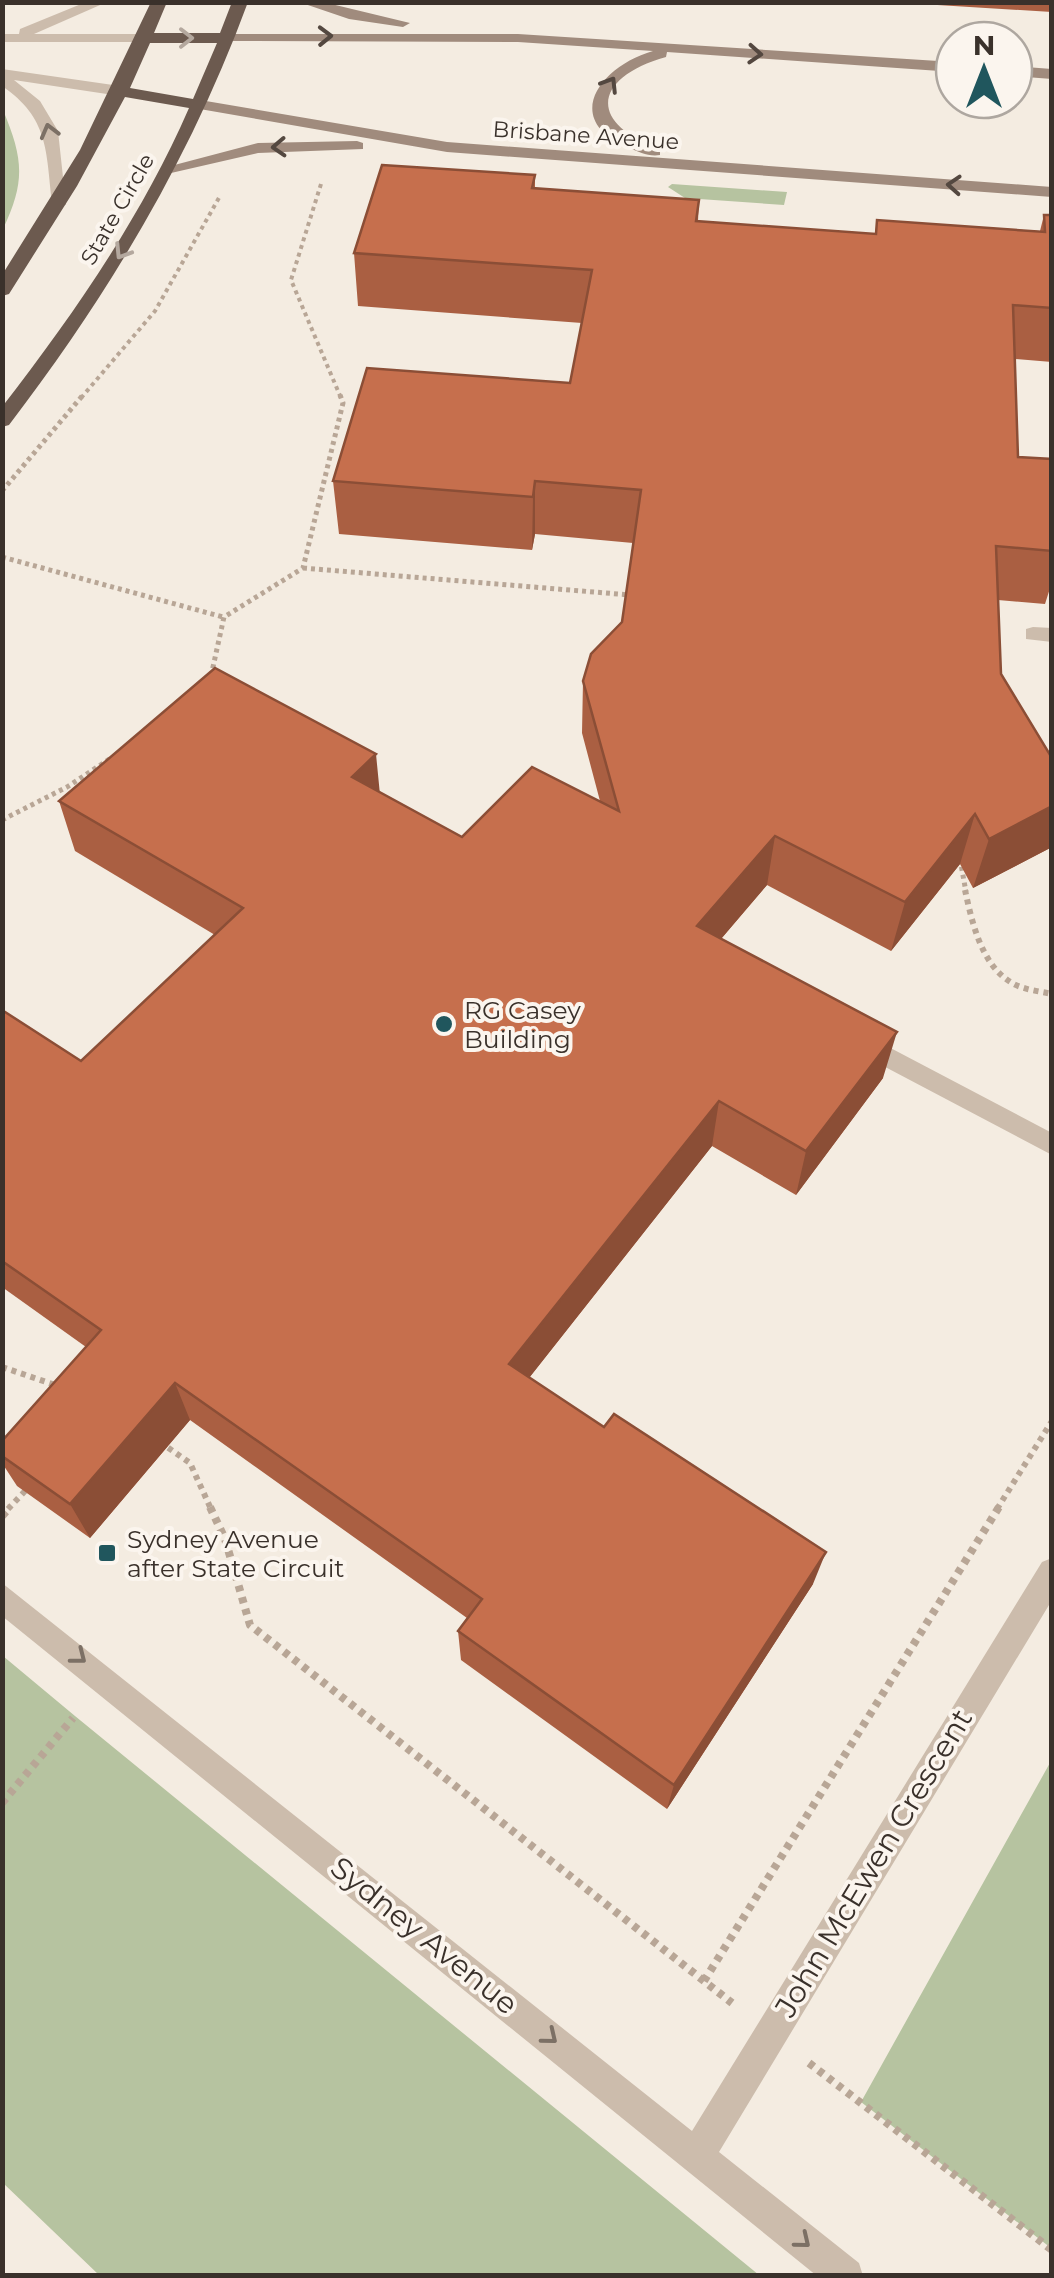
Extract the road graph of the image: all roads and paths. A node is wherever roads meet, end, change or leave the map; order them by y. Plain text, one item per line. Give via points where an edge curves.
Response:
1 (100, 2) edge
2 (159, 2) edge
3 (240, 2) edge
4 (306, 2) edge
5 (4, 38) edge
6 (145, 38) junction
7 (227, 38) junction
8 (518, 38) junction
9 (706, 50) junction
10 (934, 66) edge
11 (2, 76) edge
12 (120, 91) junction
13 (200, 105) junction
14 (447, 147) junction
15 (717, 167) junction
16 (171, 168) junction
17 (323, 178) dead end
18 (232, 189) dead end
19 (1052, 192) edge
20 (60, 202) junction
21 (2, 290) edge
22 (2, 420) edge
23 (2, 492) edge
24 (2, 558) edge
25 (303, 568) junction
26 (630, 596) edge
27 (224, 617) junction
28 (208, 692) edge
29 (114, 756) edge
30 (2, 820) edge
31 (959, 850) edge
32 (1052, 994) edge
33 (859, 1041) edge
34 (1052, 1146) edge
35 (2, 1367) edge
36 (70, 1391) edge
37 (1052, 1421) edge
38 (146, 1433) edge
39 (25, 1491) edge
40 (2, 1516) edge
41 (1052, 1572) edge
42 (2, 1597) edge
43 (105, 1678) junction
44 (2, 1803) edge
45 (704, 1982) junction
46 (770, 2033) junction
47 (696, 2155) junction
48 (1052, 2250) edge
49 (846, 2276) edge

1 - 5 street
2 - 6 highway
3 - 7 highway, State Circle
4 - 8 main road via 349,15
5 - 6 street
6 -> 7 highway
6 - 12 highway
7 -> 8 main road
7 - 13 highway, State Circle
8 - 9 main road
9 -> 10 main road
15 -> 9 main road via 628,144 608,129 600,108 608,80 628,64
11 - 12 street
20 -> 11 street via 50,123
12 - 13 highway, Brisbane Avenue
12 - 20 highway
13 - 14 main road, Brisbane Avenue
13 - 16 highway, State Circle
14 - 15 main road, Brisbane Avenue
14 -> 16 main road via 274,147
19 -> 15 main road, Brisbane Avenue
16 -> 22 highway, State Circle via 93,298
17 - 25 path via 292,280 344,403
18 - 23 path via 219,196 155,311
20 - 21 highway
24 - 27 path
25 - 26 path
25 - 27 path
27 - 28 path
29 - 30 path
31 - 32 path via 966,906 983,948 1009,982
33 - 34 street
35 - 36 path
37 - 45 path
38 - 45 path via 190,1463 225,1539 250,1625
39 - 40 path
41 - 46 street, John McEwen Crescent
42 -> 43 street, Sydney Avenue
43 - 44 path
43 -> 47 street, Sydney Avenue
45 - 46 path
46 - 47 street, John McEwen Crescent
46 - 48 path
47 -> 49 street, Sydney Avenue

